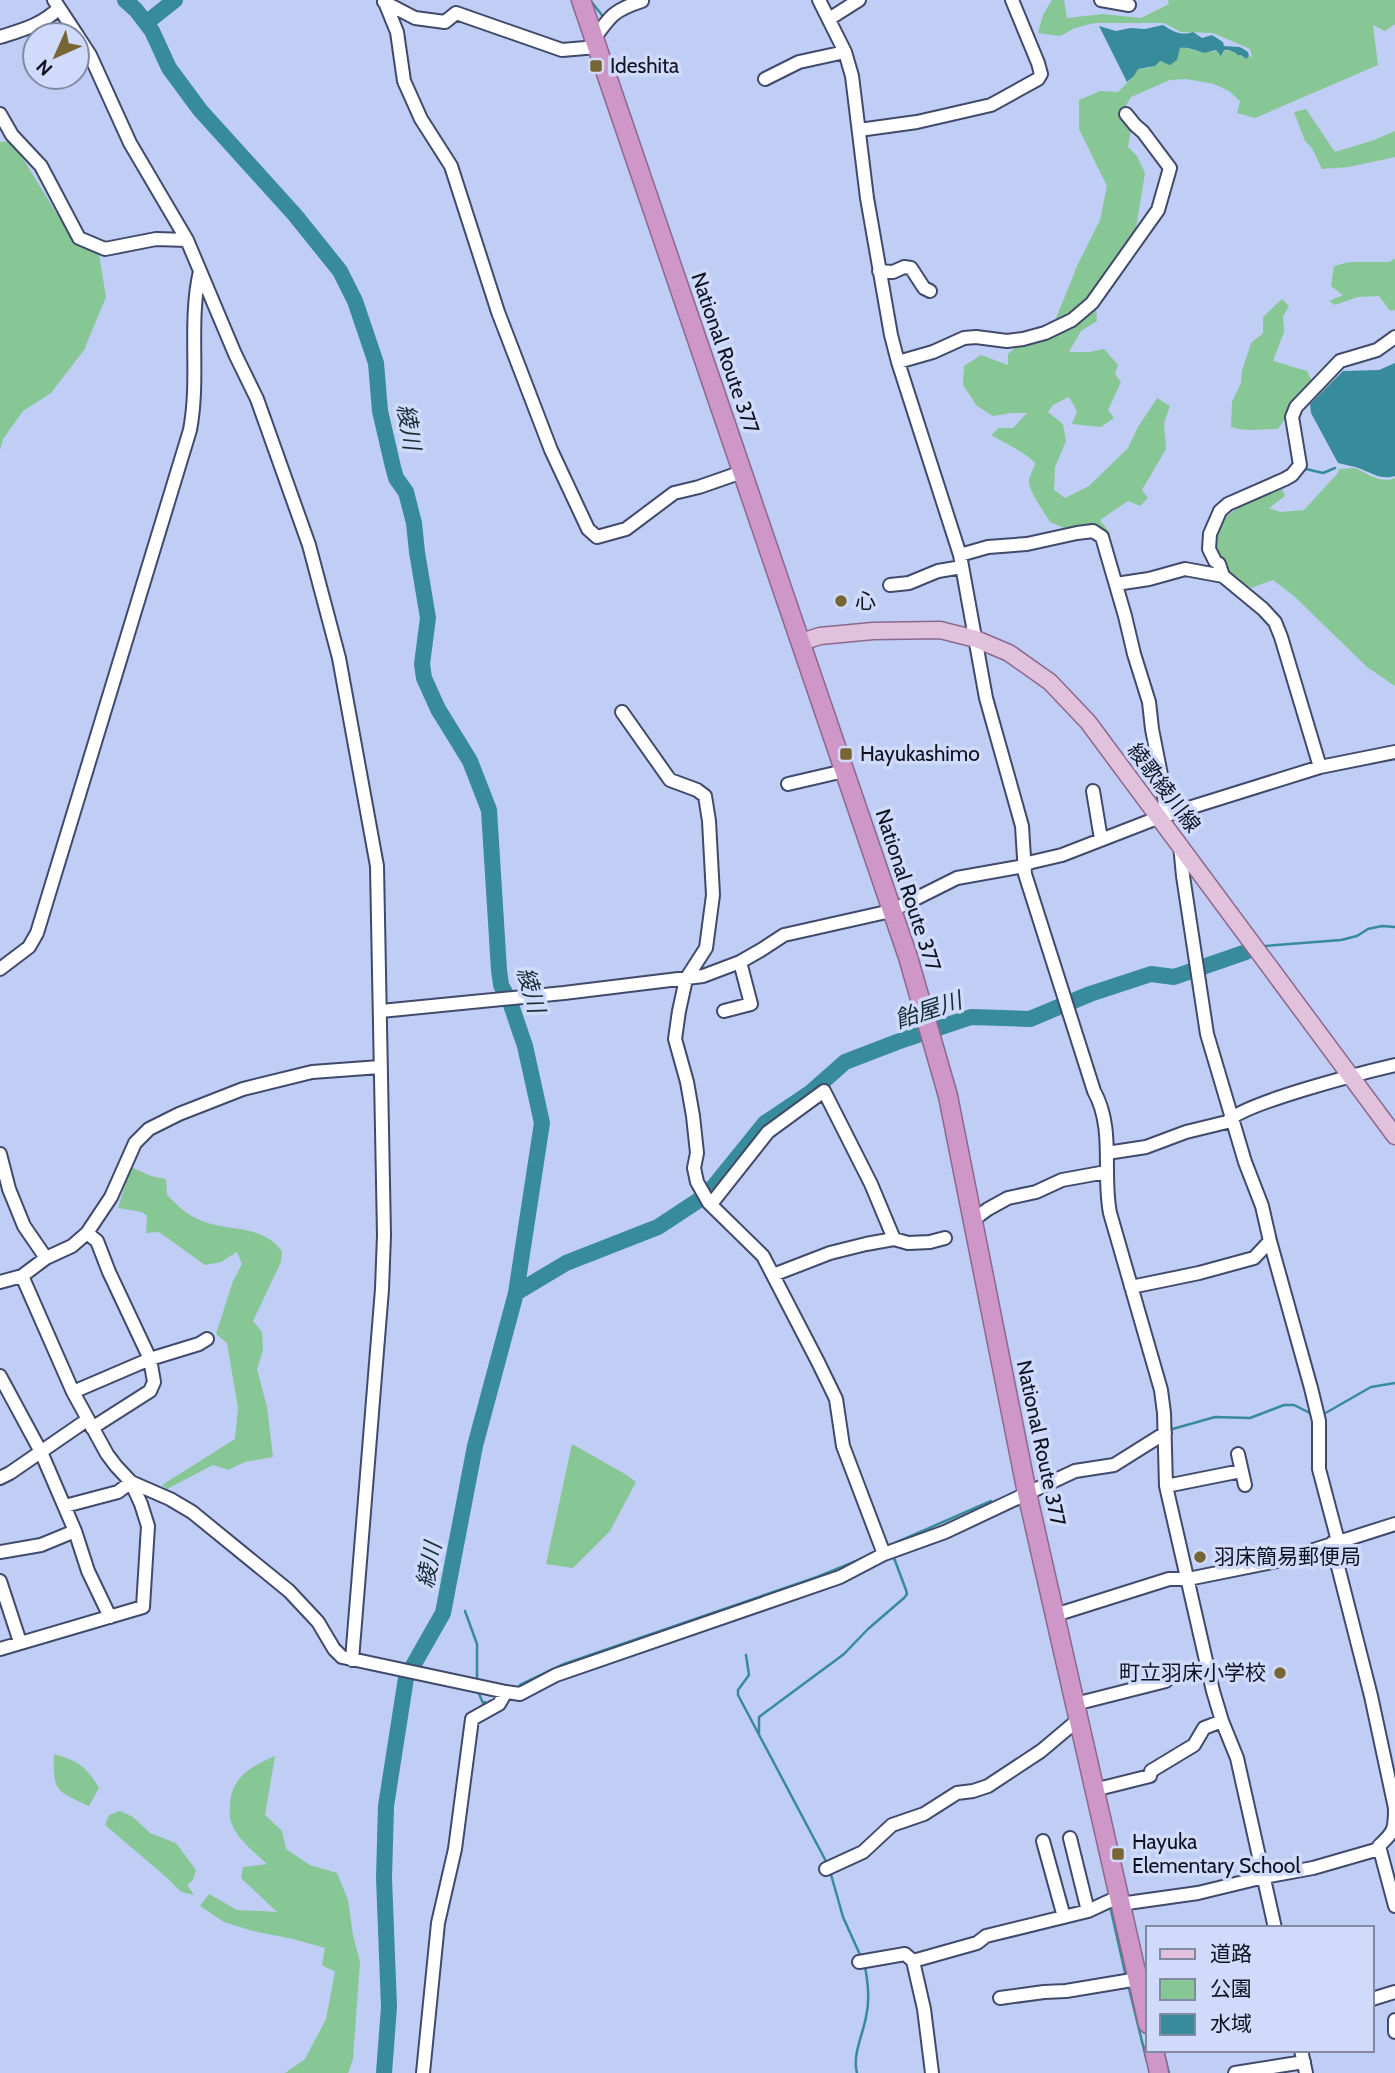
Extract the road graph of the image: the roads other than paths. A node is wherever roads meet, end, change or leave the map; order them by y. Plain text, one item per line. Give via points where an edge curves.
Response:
1 (581, 0) edge
2 (819, 0) edge
3 (859, 0) edge
4 (1012, 0) edge
5 (1101, 0) edge
6 (384, 1) edge
7 (642, 1) edge
8 (57, 4) edge
9 (1129, 5) dead end
10 (829, 19) junction
11 (68, 21) edge
12 (0, 37) edge
13 (596, 43) junction
14 (845, 52) junction
15 (91, 57) edge
16 (765, 79) dead end
17 (0, 114) edge
18 (1126, 114) dead end
19 (859, 130) junction
20 (187, 240) junction
21 (200, 270) junction
22 (879, 271) junction
23 (930, 291) dead end
24 (1395, 337) edge
25 (898, 362) junction
26 (742, 472) junction
27 (961, 561) junction
28 (1223, 576) junction
29 (1116, 584) junction
30 (890, 585) dead end
31 (976, 639) junction
32 (801, 642) junction
33 (622, 712) dead end
34 (1395, 752) edge
35 (1320, 767) junction
36 (844, 771) junction
37 (788, 784) dead end
38 (1093, 792) dead end
39 (1163, 816) junction
40 (1101, 839) junction
41 (1180, 844) junction
42 (1024, 864) junction
43 (891, 911) junction
44 (740, 962) junction
45 (0, 970) edge
46 (686, 979) junction
47 (724, 1011) dead end
48 (386, 1012) junction
49 (1395, 1065) edge
50 (380, 1067) junction
51 (1351, 1076) junction
52 (1231, 1117) junction
53 (1395, 1136) edge
54 (1107, 1153) junction
55 (0, 1154) edge
56 (1106, 1172) junction
57 (709, 1203) junction
58 (973, 1220) junction
59 (86, 1233) junction
60 (945, 1238) dead end
61 (894, 1239) junction
62 (1270, 1241) junction
63 (46, 1258) junction
64 (773, 1275) junction
65 (22, 1276) junction
66 (0, 1282) edge
67 (1131, 1287) junction
68 (207, 1339) dead end
69 (150, 1359) junction
70 (0, 1376) edge
71 (73, 1392) junction
72 (90, 1424) junction
73 (1165, 1433) junction
74 (41, 1452) junction
75 (1238, 1454) dead end
76 (1241, 1471) junction
77 (0, 1478) edge
78 (131, 1482) junction
79 (1245, 1485) dead end
80 (1166, 1486) junction
81 (1027, 1493) junction
82 (65, 1506) junction
83 (1395, 1524) edge
84 (75, 1531) junction
85 (1335, 1542) junction
86 (883, 1551) junction
87 (0, 1552) edge
88 (1188, 1579) junction
89 (0, 1581) edge
90 (1055, 1615) junction
91 (110, 1617) junction
92 (20, 1642) junction
93 (0, 1650) edge
94 (357, 1662) junction
95 (1166, 1681) dead end
96 (503, 1691) junction
97 (1077, 1711) junction
98 (1222, 1721) junction
99 (1395, 1744) edge
100 (1381, 1746) junction
101 (1094, 1790) junction
102 (1070, 1838) dead end
103 (1043, 1841) dead end
104 (1379, 1849) junction
105 (1076, 1862) junction
106 (828, 1868) dead end
107 (1051, 1869) junction
108 (1264, 1877) junction
109 (1119, 1900) junction
110 (1395, 1906) edge
111 (1088, 1911) junction
112 (1064, 1917) junction
113 (1275, 1926) edge
114 (862, 1961) dead end
115 (913, 1961) junction
116 (1131, 1980) junction
117 (1395, 1992) edge
118 (1374, 1997) edge
119 (1000, 1998) dead end
120 (1146, 2019) edge
121 (1395, 2020) edge
122 (1395, 2032) edge
123 (1154, 2052) edge
124 (1304, 2062) edge
125 (422, 2073) edge
126 (932, 2073) edge
127 (1159, 2073) edge
128 (1236, 2073) edge

1 - 13 highway, National Route 377
2 - 10 street
3 - 10 street
4 - 19 street via 1038,63 1038,79 991,105
5 - 9 street
6 - 13 street via 415,18 445,22 456,13 562,50
6 - 26 street via 397,32 404,81 421,120 451,166 498,313 539,421 588,529 597,537 626,529 674,493
7 - 13 street via 621,8 606,22
8 - 11 street
8 - 12 street via 50,18
10 - 14 street
13 - 26 highway, National Route 377
14 - 16 street via 799,62
14 - 19 street
15 - 20 street via 130,143
17 - 20 street via 12,135 41,166 79,238 104,249 156,239
18 - 25 street via 1170,168 1158,210 1092,303 1072,320 1045,333 1007,341 964,338
19 - 22 street
20 - 21 street
21 - 45 street via 194,295 190,430 37,933 29,947
21 - 48 street via 281,461 339,658 377,866
22 - 23 street via 911,268
22 - 25 street
24 - 28 street via 1377,351 1340,361 1296,407 1293,417 1300,465 1296,471 1220,512 1209,549
25 - 27 street
26 - 32 highway, National Route 377
27 - 29 street via 988,547 1093,531 1102,537
27 - 30 street via 909,583
27 - 31 street
28 - 29 street via 1185,569
28 - 35 street via 1275,622
29 - 39 street via 1149,702 1163,785
31 - 32 main road, 綾歌綾川線 via 940,630 873,631
31 - 39 main road, 綾歌綾川線 via 1009,653 1050,682
31 - 42 street via 986,698 1022,826
32 - 36 highway, National Route 377
33 - 46 street via 670,780 705,796 713,895 705,948
34 - 35 street
35 - 39 street
36 - 37 street
36 - 43 highway, National Route 377
38 - 40 street
39 - 40 street
39 - 41 main road, 綾歌綾川線
40 - 42 street
41 - 51 main road, 綾歌綾川線
41 - 52 street via 1207,1034
42 - 43 street via 957,878
42 - 54 street via 1104,1119
43 - 44 street via 784,935
43 - 58 highway, National Route 377 via 948,1096
44 - 46 street
44 - 47 street via 751,1004
46 - 48 street
46 - 57 street via 675,1040 693,1116 694,1168
48 - 50 street
49 - 51 street
50 - 59 street via 312,1072 243,1089 149,1129 135,1143 111,1197
50 - 94 street via 382,1289
51 - 52 street
51 - 53 main road, 綾歌綾川線
52 - 54 street via 1146,1147
52 - 62 street
54 - 56 street
55 - 63 street via 24,1226
56 - 58 street via 1062,1180 1008,1198
56 - 67 street via 1110,1213
57 - 61 street via 768,1132 824,1091
57 - 64 street via 763,1256
58 - 81 highway, National Route 377
59 - 63 street via 72,1246
59 - 69 street via 97,1241
60 - 61 street via 908,1243
61 - 64 street via 830,1253
62 - 67 street via 1254,1258
62 - 85 street via 1319,1421 1319,1469
63 - 65 street
64 - 86 street via 836,1399 843,1446
65 - 66 street
65 - 71 street
67 - 73 street via 1161,1390
68 - 69 street
69 - 71 street
69 - 72 street via 154,1382 150,1391
70 - 74 street
71 - 72 street
72 - 74 street
72 - 78 street
73 - 80 street
73 - 81 street via 1114,1465 1075,1471
74 - 77 street
74 - 82 street
75 - 76 street
76 - 79 street
76 - 80 street
78 - 82 street via 118,1492
78 - 91 street via 148,1526 143,1607
78 - 94 street via 170,1499 201,1520 289,1591 318,1622 334,1650
80 - 88 street
81 - 86 street via 945,1532
81 - 90 highway, National Route 377
82 - 84 street
83 - 85 street
84 - 87 street via 41,1545
84 - 91 street
85 - 88 street via 1282,1560
85 - 100 street
86 - 96 street via 840,1577 556,1675 520,1694
88 - 90 street via 1169,1579
88 - 98 street
89 - 92 street
90 - 97 highway, National Route 377
91 - 92 street
92 - 93 street
94 - 96 street
95 - 97 street
96 - 125 street via 499,1704 472,1719 455,1849 438,1923
97 - 101 highway, National Route 377
97 - 106 street via 1041,1751 988,1786 957,1793 924,1814 892,1825 863,1852
98 - 101 street via 1204,1728 1194,1745 1151,1771 1150,1776
98 - 108 street via 1237,1758
99 - 100 street
100 - 104 street via 1395,1828
101 - 109 highway, National Route 377
102 - 105 street
103 - 107 street
104 - 108 street
104 - 110 street
105 - 107 street
105 - 111 street
107 - 112 street
108 - 109 street via 1198,1893
108 - 113 street
109 - 111 street
109 - 116 highway, National Route 377
111 - 112 street
112 - 115 street via 986,1936 977,1943
114 - 115 street via 905,1954
115 - 126 street
116 - 119 street
116 - 120 highway, National Route 377
117 - 118 street
121 - 122 street
123 - 127 highway
124 - 128 street

